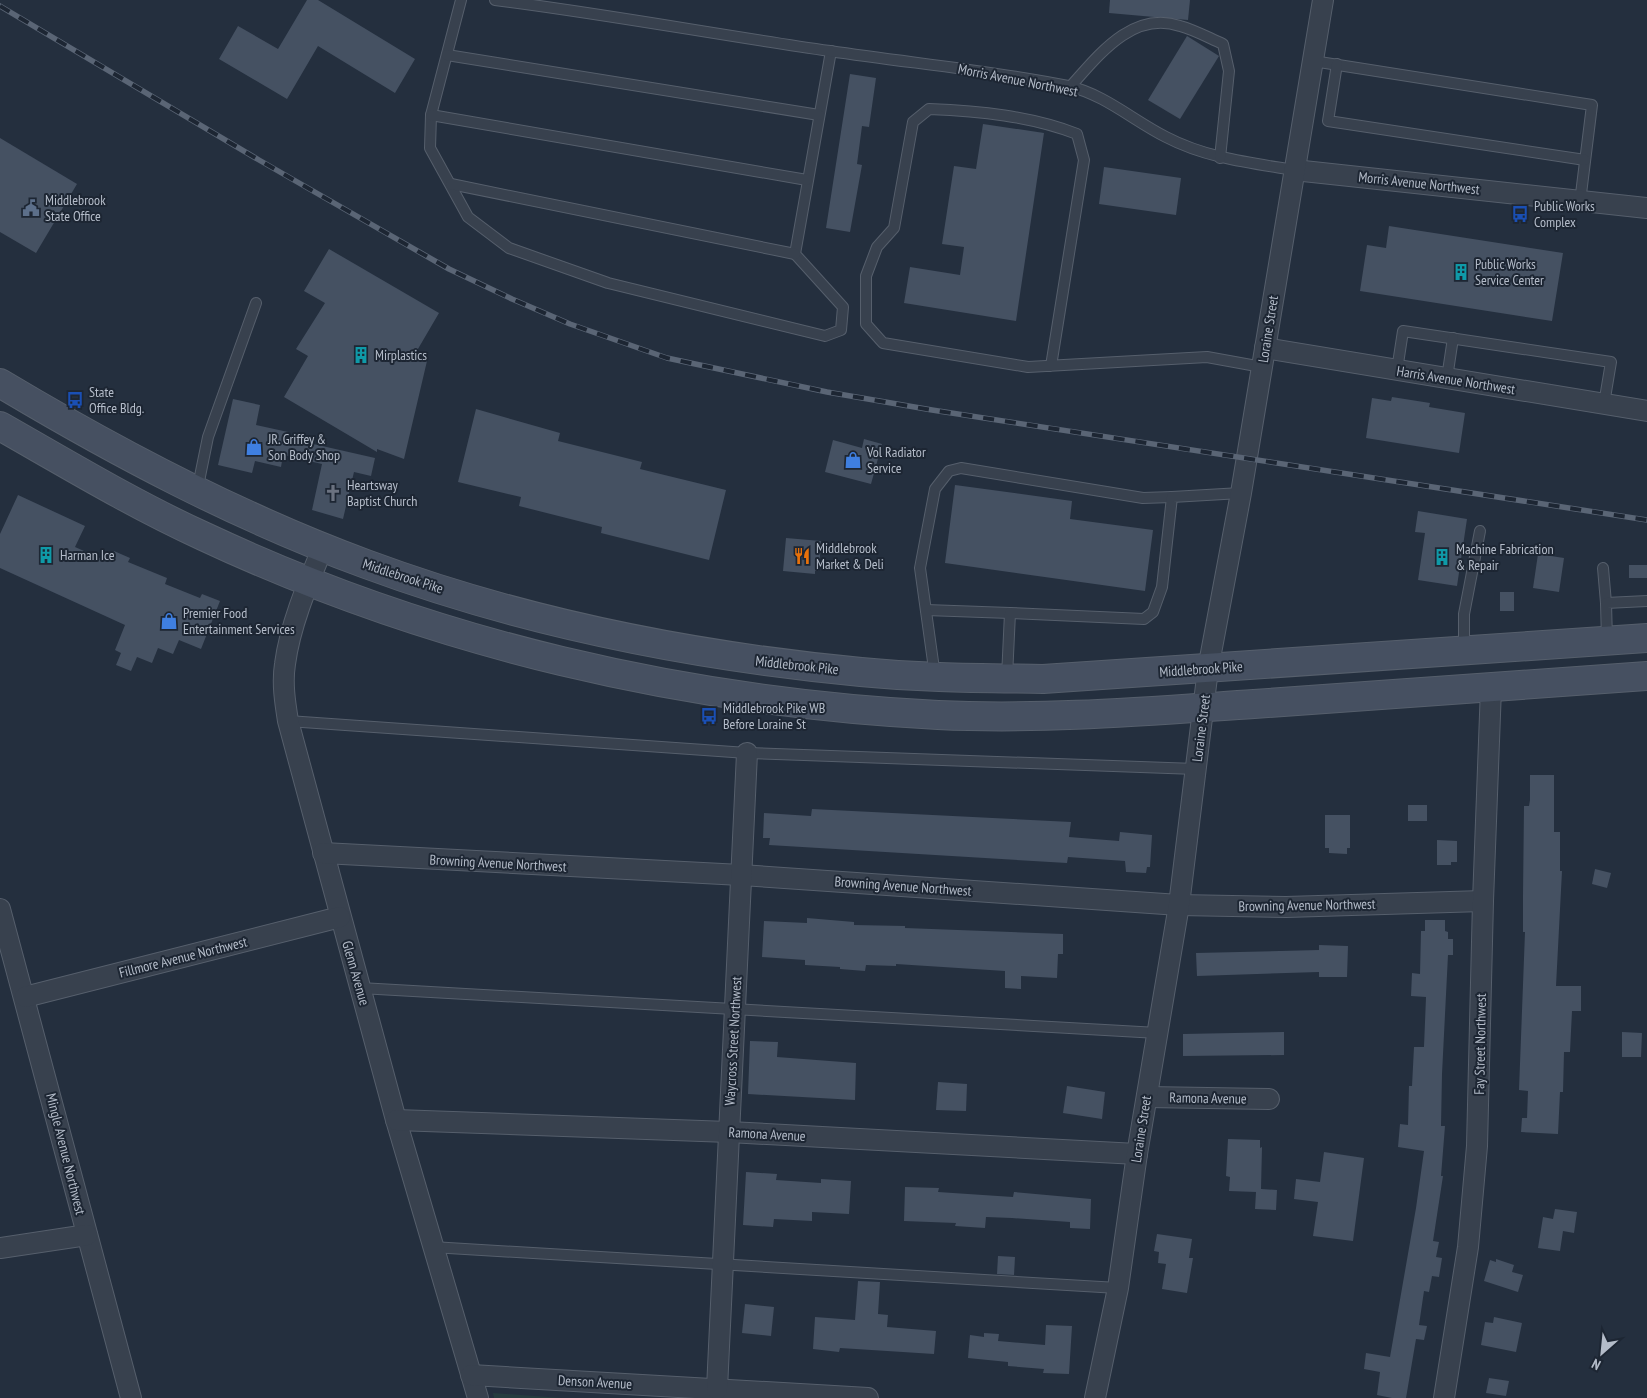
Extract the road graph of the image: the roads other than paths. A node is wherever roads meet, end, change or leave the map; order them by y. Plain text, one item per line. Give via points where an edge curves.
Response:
1 (461, 0) edge
2 (495, 0) edge
3 (1323, 0) edge
4 (831, 51) junction
5 (446, 55) junction
6 (1313, 61) junction
7 (1337, 64) junction
8 (1070, 87) junction
9 (431, 115) junction
10 (819, 115) junction
11 (1220, 158) junction
12 (1586, 160) junction
13 (1294, 170) junction
14 (807, 180) junction
15 (451, 184) junction
16 (1580, 202) junction
17 (1647, 208) edge
18 (795, 254) junction
19 (256, 303) dead end
20 (1453, 338) junction
21 (1264, 358) junction
22 (1051, 366) junction
23 (1397, 370) junction
24 (1447, 378) junction
25 (0, 383) edge
26 (1604, 404) junction
27 (1647, 411) edge
28 (0, 426) edge
29 (197, 492) junction
30 (1241, 493) junction
31 (1172, 497) junction
32 (1480, 531) dead end
33 (323, 547) junction
34 (1603, 568) dead end
35 (309, 582) junction
36 (1647, 601) edge
37 (1606, 603) junction
38 (926, 610) junction
39 (1010, 613) junction
40 (1647, 638) edge
41 (1608, 641) junction
42 (1464, 652) junction
43 (749, 660) junction
44 (1208, 669) junction
45 (935, 676) junction
46 (1647, 676) edge
47 (1007, 678) junction
48 (1491, 688) junction
49 (746, 697) junction
50 (1203, 708) junction
51 (288, 721) junction
52 (747, 753) junction
53 (1196, 768) junction
54 (323, 853) junction
55 (741, 876) junction
56 (1483, 901) junction
57 (1179, 905) junction
58 (340, 917) junction
59 (1, 919) edge
60 (360, 988) junction
61 (25, 997) junction
62 (735, 1007) junction
63 (1158, 1034) junction
64 (1147, 1097) junction
65 (1269, 1098) dead end
66 (396, 1120) junction
67 (729, 1132) junction
68 (1137, 1154) junction
69 (87, 1235) junction
70 (432, 1246) junction
71 (0, 1248) edge
72 (724, 1265) junction
73 (1118, 1288) junction
74 (471, 1375) junction
75 (717, 1389) junction
76 (131, 1398) edge
77 (478, 1398) edge
78 (868, 1398) edge
79 (1095, 1398) edge
80 (1444, 1398) edge

1 - 5 lane
2 - 4 lane, Morris Avenue Northwest
3 - 6 street, Loraine Street
4 - 8 lane, Morris Avenue Northwest
4 - 10 lane
5 - 9 lane
5 - 10 lane
6 - 7 lane
6 - 13 street, Loraine Street
7 - 12 lane via 1592,105
7 - 12 lane via 1328,121
8 - 11 lane, Morris Avenue Northwest via 1102,99 1168,138
8 - 11 lane via 1109,44 1143,24 1178,25 1223,44 1229,71
9 - 14 lane
9 - 15 lane via 430,148
10 - 14 lane
11 - 13 lane, Morris Avenue Northwest
12 - 16 lane
13 - 16 street, Morris Avenue Northwest
13 - 21 street, Loraine Street
14 - 18 lane
15 - 18 lane
15 - 18 lane via 468,217 509,248 636,290 825,336 841,330 843,307
16 - 17 street, Morris Avenue Northwest
19 - 29 lane via 208,437
20 - 23 lane via 1403,331
20 - 24 lane
20 - 26 lane via 1610,362
21 - 22 lane via 1207,357
21 - 23 street, Harris Avenue Northwest
21 - 30 street, Loraine Street
22 - 22 lane via 1028,367 883,344 866,324 866,276 877,247 894,228 913,122 929,109 968,110 1055,125 1078,134 1084,160
23 - 24 street, Harris Avenue Northwest
24 - 26 street, Harris Avenue Northwest
25 - 29 main road, Middlebrook Pike via 82,432
26 - 27 street, Harris Avenue Northwest
28 - 35 main road via 122,497
29 - 33 main road, Middlebrook Pike
30 - 31 lane
30 - 44 street, Loraine Street
31 - 38 lane via 1143,498 961,468 949,471 935,488 920,568
31 - 39 lane via 1162,587 1158,603 1149,616 1121,619
32 - 42 lane via 1464,614
33 - 35 street, Glenn Avenue
33 - 43 main road, Middlebrook Pike via 432,586 553,621
34 - 37 lane
35 - 49 main road via 420,621 598,671
35 - 51 street, Glenn Avenue via 285,663
36 - 37 lane
37 - 41 lane
38 - 39 lane
38 - 45 lane
39 - 47 lane
40 - 41 main road, Middlebrook Pike
41 - 42 main road, Middlebrook Pike
42 - 44 main road, Middlebrook Pike
43 - 45 main road, Middlebrook Pike
43 - 49 main road
44 - 47 main road, Middlebrook Pike via 1043,679
44 - 50 street, Loraine Street
45 - 47 main road, Middlebrook Pike
46 - 48 main road
48 - 50 main road
48 - 56 street, Fay Street Northwest
49 - 50 main road via 941,715 1045,716
50 - 53 street, Loraine Street
51 - 52 lane
51 - 54 street, Glenn Avenue
52 - 53 lane
52 - 55 street, Waycross Street Northwest
53 - 57 street, Loraine Street
54 - 55 street, Browning Avenue Northwest
54 - 58 street, Glenn Avenue
55 - 57 street, Browning Avenue Northwest
55 - 62 street, Waycross Street Northwest
56 - 57 street, Browning Avenue Northwest via 1286,907
56 - 80 street, Fay Street Northwest via 1477,1146 1468,1247
57 - 63 street, Loraine Street
58 - 60 street, Glenn Avenue
58 - 61 street, Fillmore Avenue Northwest
59 - 61 street, Mingle Avenue Northwest
60 - 62 lane
60 - 66 street, Glenn Avenue
61 - 69 street, Mingle Avenue Northwest
62 - 63 lane
62 - 67 street, Waycross Street Northwest
63 - 64 street, Loraine Street
64 - 65 street, Ramona Avenue
64 - 68 street, Loraine Street
66 - 67 street, Ramona Avenue
66 - 70 street, Glenn Avenue
67 - 68 street, Ramona Avenue
67 - 72 street, Waycross Street Northwest
68 - 73 street, Loraine Street
69 - 71 street
69 - 76 street, Mingle Avenue Northwest
70 - 72 lane
70 - 74 street, Glenn Avenue
72 - 73 lane
72 - 75 street, Waycross Street Northwest
73 - 79 street, Loraine Street
74 - 75 street, Denson Avenue
74 - 77 street, Glenn Avenue
75 - 78 street, Denson Avenue

